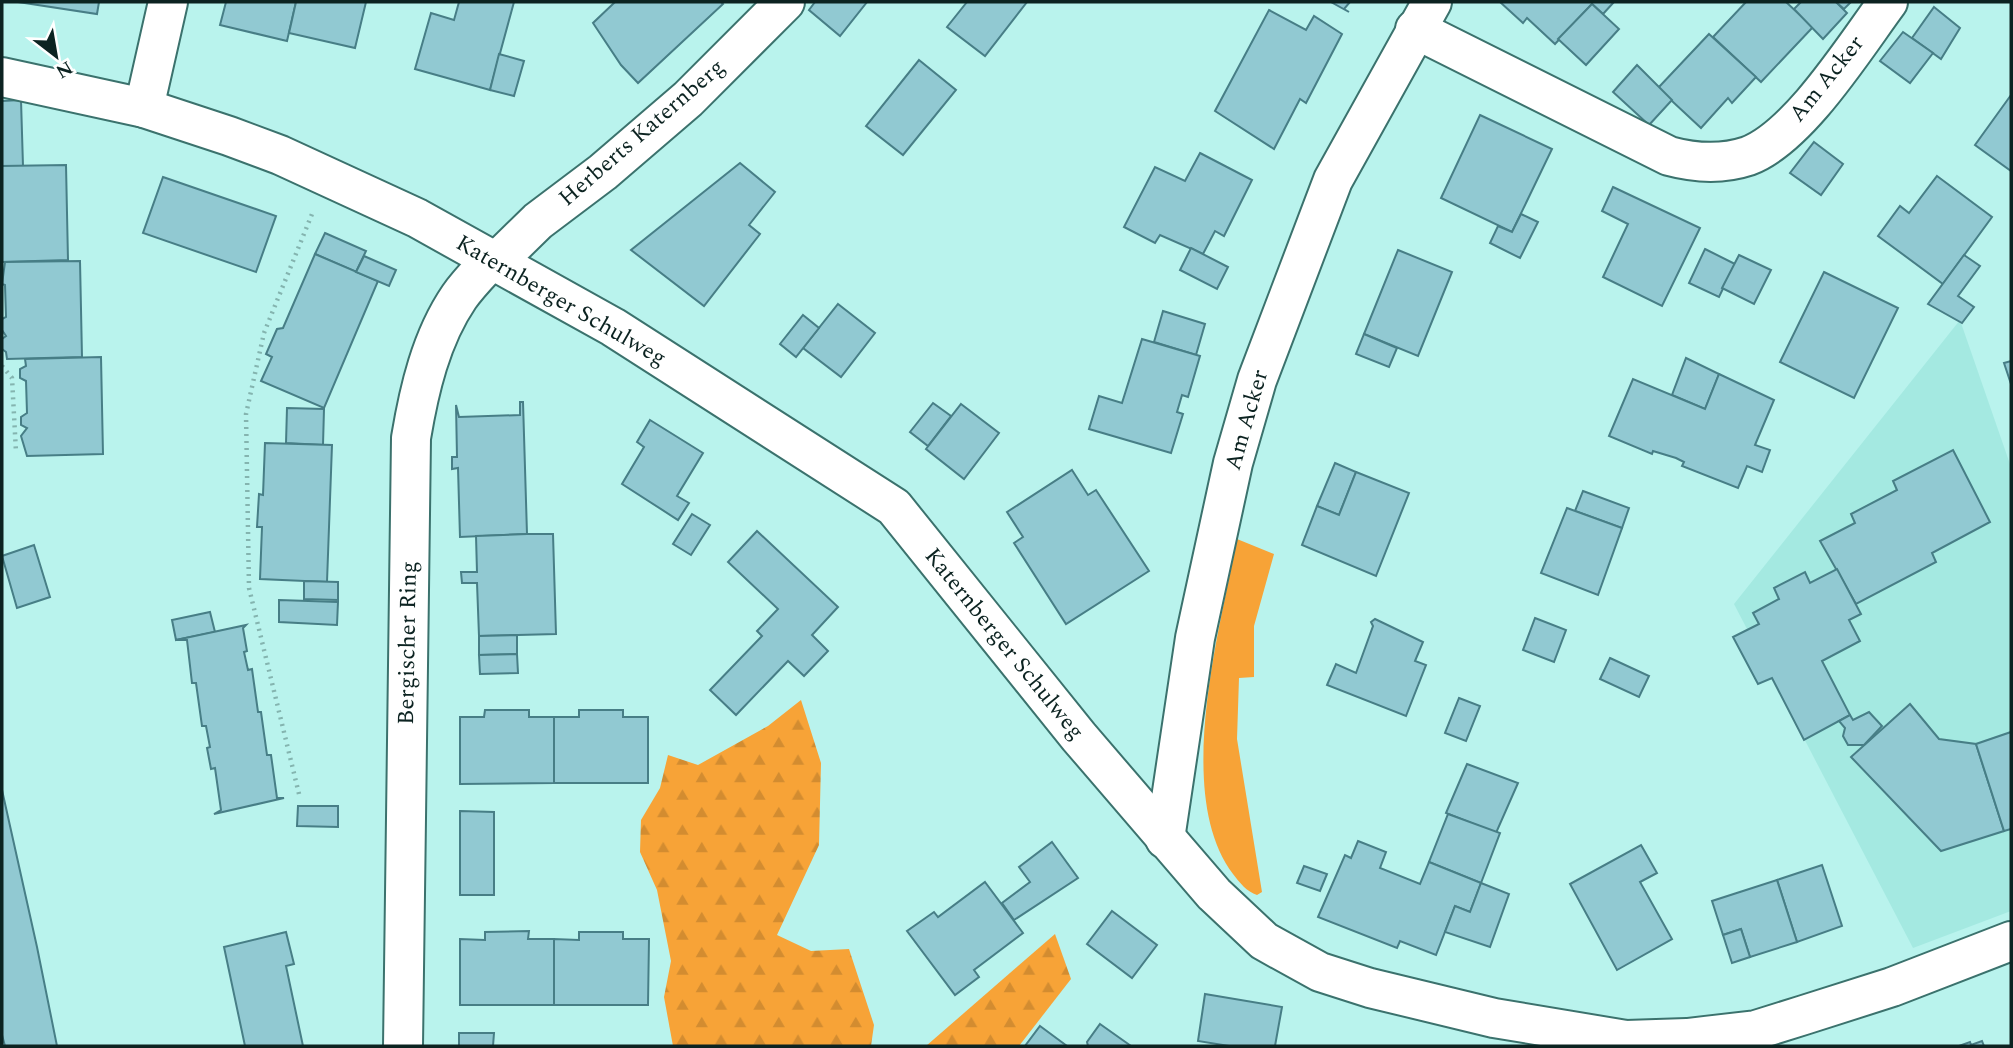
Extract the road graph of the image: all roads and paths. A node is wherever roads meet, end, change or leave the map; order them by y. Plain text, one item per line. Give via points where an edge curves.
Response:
1 (168, 2) edge
2 (785, 2) edge
3 (1888, 2) edge
4 (1424, 15) edge
5 (2, 77) edge
6 (144, 108) junction
7 (327, 176) junction
8 (493, 261) junction
9 (2, 366) edge
10 (16, 453) dead end
11 (299, 794) dead end
12 (1165, 839) junction
13 (2011, 942) edge
14 (402, 1046) edge

1 - 6 street
2 - 8 street, Herberts Katernberg via 688,99
3 - 4 street, Am Acker via 1810,106 1780,134 1748,155 1696,163 1669,156
4 - 12 street, Am Acker via 1333,180 1257,380 1233,463 1195,638
5 - 6 street, Katernberger Schulweg
6 - 7 street, Katernberger Schulweg
7 - 8 street, Katernberger Schulweg via 417,218
7 - 11 path via 264,333 247,414 249,587
8 - 12 street, Katernberger Schulweg via 614,327 894,507
8 - 14 street, Bergischer Ring via 459,298 436,343 421,383 411,439
9 - 10 path via 12,378
12 - 13 street, Katernberger Schulweg via 1264,941 1320,971 1494,1018 1626,1040 1756,1030

